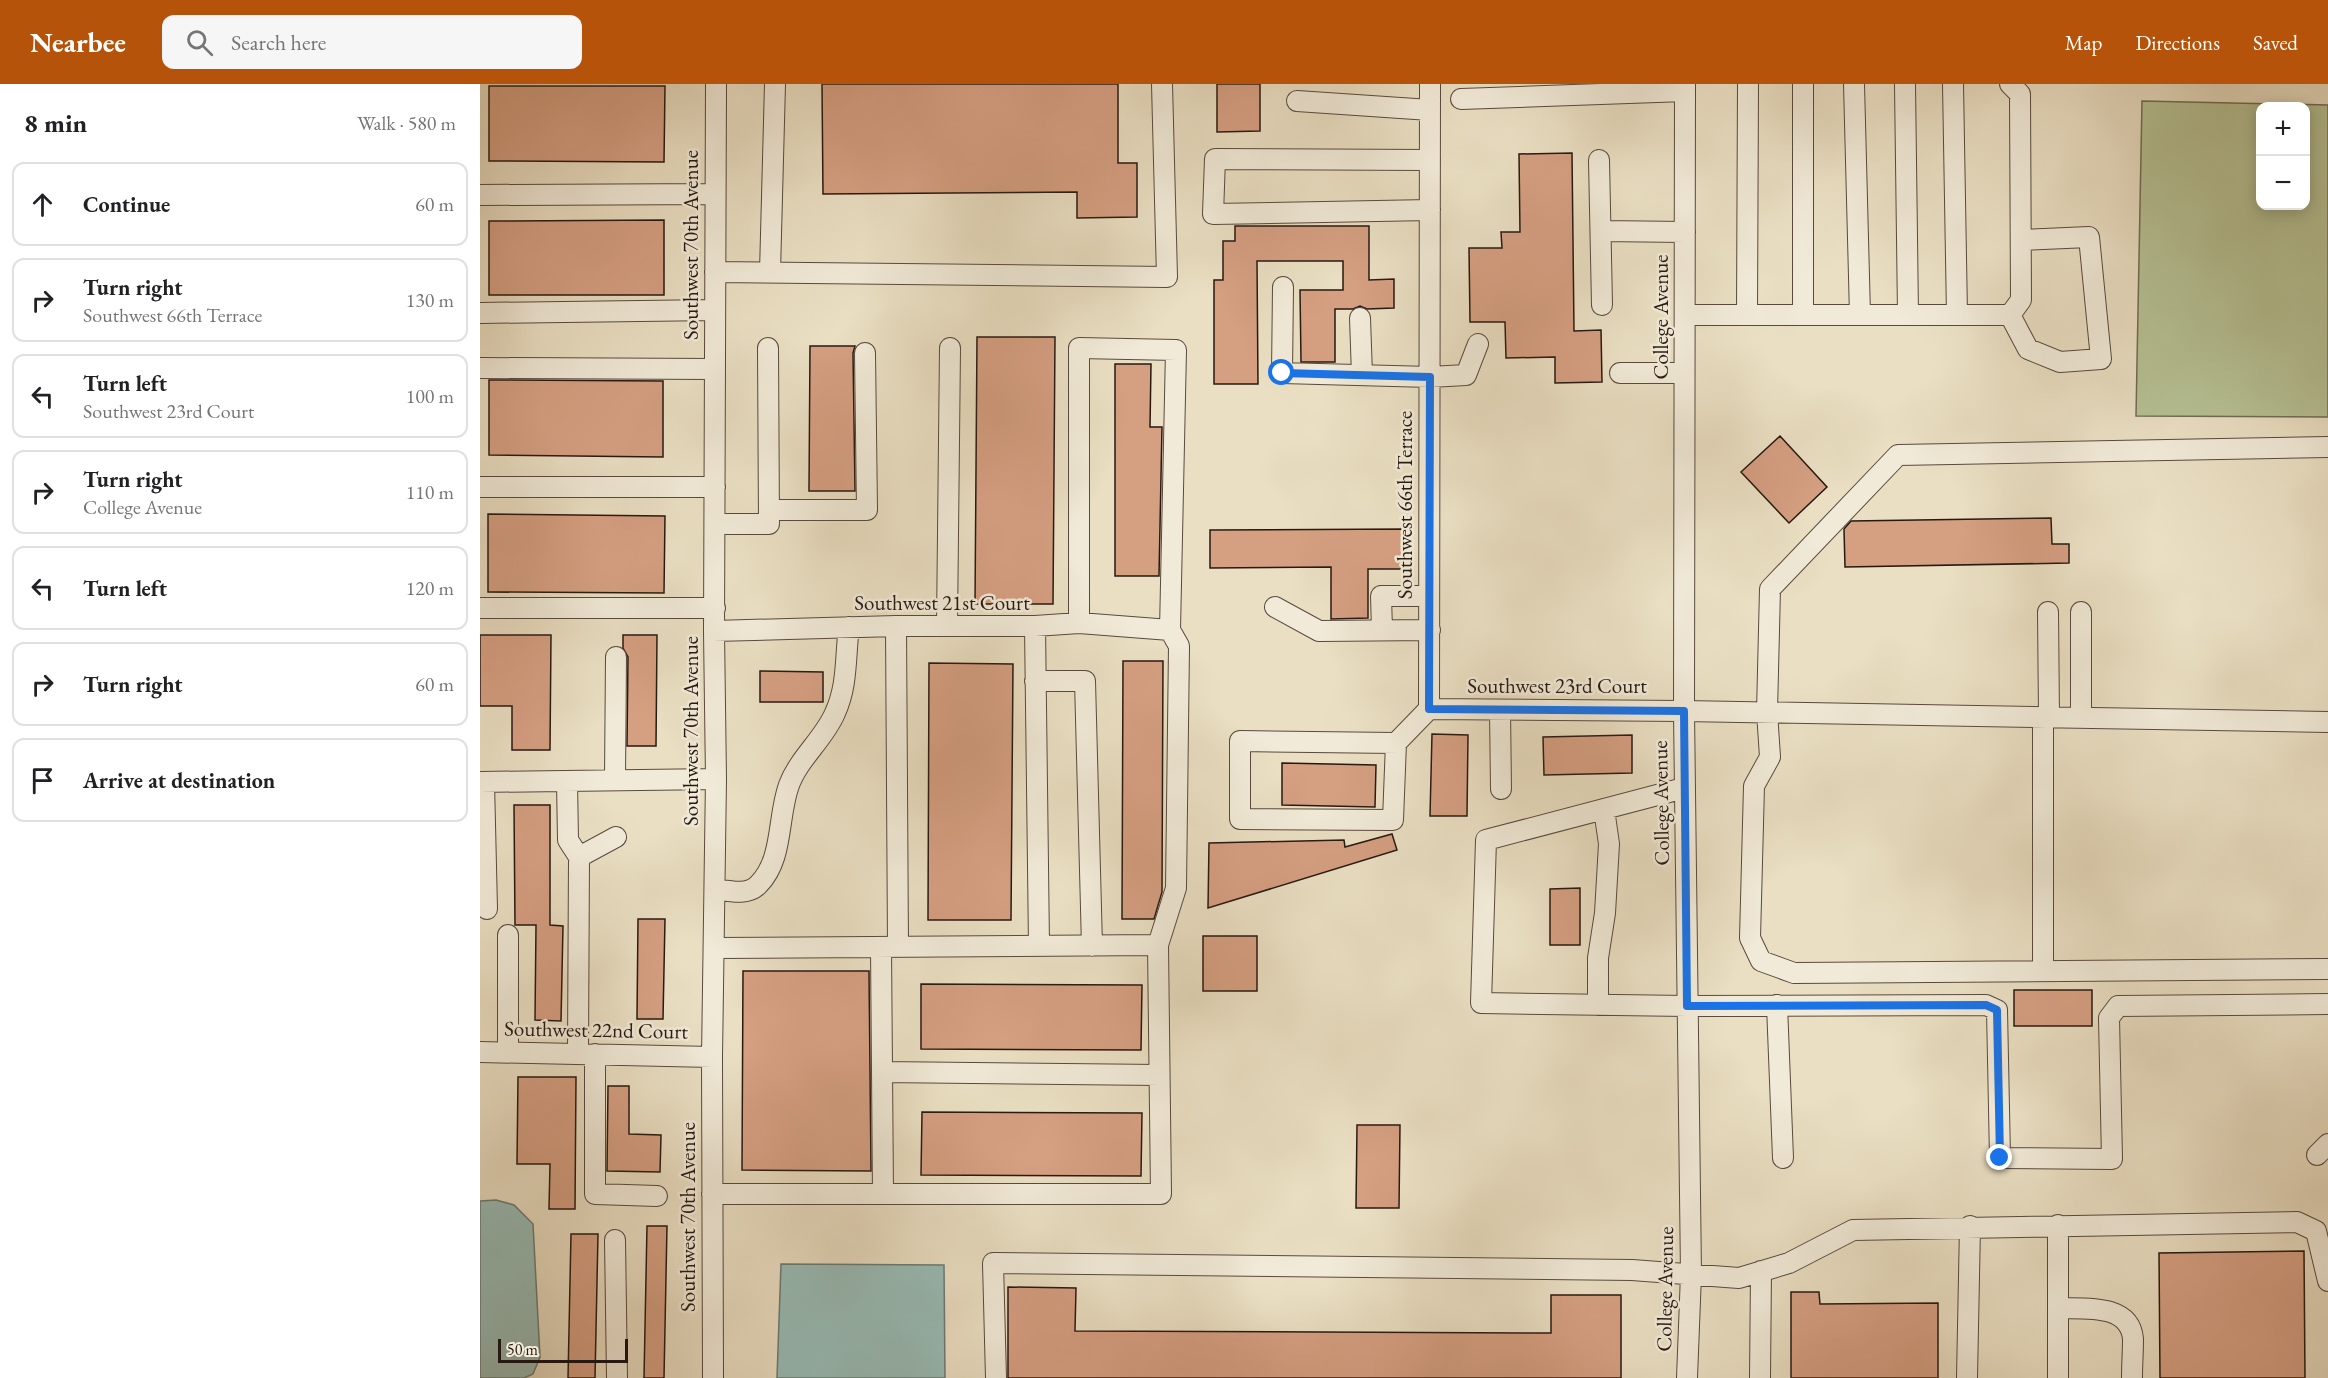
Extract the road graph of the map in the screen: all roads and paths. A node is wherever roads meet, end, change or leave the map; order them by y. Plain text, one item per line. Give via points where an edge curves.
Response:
1 (716, 84) edge
2 (775, 84) edge
3 (1162, 84) edge
4 (1430, 84) edge
5 (1748, 84) edge
6 (1803, 84) edge
7 (1854, 84) edge
8 (1905, 84) edge
9 (1953, 84) edge
10 (2010, 84) edge
11 (1685, 87) edge
12 (1461, 99) dead end
13 (1297, 100) dead end
14 (1430, 110) junction
15 (1430, 160) junction
16 (1599, 160) dead end
17 (715, 194) junction
18 (480, 195) edge
19 (1430, 210) junction
20 (1600, 231) junction
21 (1685, 232) junction
22 (2021, 240) junction
23 (715, 272) junction
24 (770, 272) junction
25 (1282, 286) dead end
26 (1602, 305) dead end
27 (715, 310) junction
28 (480, 313) edge
29 (1685, 315) junction
30 (1747, 315) junction
31 (1803, 315) junction
32 (1860, 315) junction
33 (1908, 315) junction
34 (1957, 315) junction
35 (2010, 315) junction
36 (1360, 318) dead end
37 (1478, 344) dead end
38 (768, 348) dead end
39 (950, 348) dead end
40 (865, 353) dead end
41 (480, 368) edge
42 (715, 369) junction
43 (1620, 372) dead end
44 (1684, 373) junction
45 (1362, 375) junction
46 (1430, 377) junction
47 (2328, 447) edge
48 (480, 487) edge
49 (715, 487) junction
50 (769, 510) junction
51 (715, 524) junction
52 (1429, 596) junction
53 (1275, 607) dead end
54 (480, 608) edge
55 (714, 608) junction
56 (2048, 612) dead end
57 (2081, 612) dead end
58 (1079, 623) junction
59 (896, 626) junction
60 (947, 626) junction
61 (1035, 626) junction
62 (849, 627) junction
63 (1170, 630) junction
64 (1382, 630) junction
65 (1430, 630) junction
66 (714, 631) junction
67 (616, 657) dead end
68 (1035, 681) junction
69 (1429, 709) junction
70 (1500, 710) junction
71 (1684, 711) junction
72 (1767, 712) junction
73 (2046, 717) junction
74 (2081, 717) junction
75 (2328, 722) edge
76 (1396, 743) junction
77 (716, 779) junction
78 (615, 780) junction
79 (567, 781) junction
80 (482, 782) edge
81 (1684, 788) junction
82 (1501, 789) dead end
83 (1605, 809) junction
84 (616, 837) dead end
85 (579, 857) junction
86 (715, 888) junction
87 (486, 909) dead end
88 (508, 935) dead end
89 (1158, 945) junction
90 (1039, 946) junction
91 (1092, 946) junction
92 (890, 947) junction
93 (714, 948) junction
94 (2328, 969) edge
95 (2043, 971) junction
96 (2328, 1004) edge
97 (1598, 1005) junction
98 (1777, 1005) junction
99 (1687, 1006) junction
100 (480, 1052) edge
101 (508, 1052) junction
102 (587, 1054) junction
103 (712, 1057) junction
104 (882, 1072) junction
105 (1159, 1076) junction
106 (1783, 1158) dead end
107 (712, 1194) junction
108 (883, 1194) junction
109 (657, 1196) dead end
110 (2058, 1225) junction
111 (1970, 1226) junction
112 (615, 1240) dead end
113 (1761, 1271) junction
114 (1691, 1274) junction
115 (2328, 1281) edge
116 (2058, 1308) junction
117 (616, 1378) edge
118 (713, 1378) edge
119 (996, 1378) edge
120 (1687, 1378) edge
121 (1760, 1378) edge
122 (1967, 1378) edge
123 (2058, 1378) edge
124 (2132, 1378) edge

1 - 17 street, Southwest 70th Avenue
2 - 24 street
3 - 24 street via 1167,277
4 - 14 street, Southwest 66th Terrace
5 - 30 street
6 - 31 street
7 - 32 street
8 - 33 street
9 - 34 street
10 - 22 street via 2020,94
11 - 12 street
11 - 21 street, College Avenue
13 - 14 street
14 - 15 street, Southwest 66th Terrace
15 - 19 street, Southwest 66th Terrace
15 - 19 street via 1215,159 1213,214
16 - 20 street
17 - 18 street
17 - 23 street, Southwest 70th Avenue
19 - 46 street, Southwest 66th Terrace
20 - 21 street
20 - 26 street
21 - 29 street, College Avenue
22 - 35 street via 2021,300
22 - 35 street via 2089,237 2101,358 2060,362 2028,349
23 - 24 street
23 - 27 street, Southwest 70th Avenue
25 - 45 street via 1282,373
27 - 28 street
27 - 42 street, Southwest 70th Avenue
29 - 30 street
29 - 44 street, College Avenue
30 - 31 street
31 - 32 street
32 - 33 street
33 - 34 street
34 - 35 street
36 - 45 street
37 - 46 street via 1466,375
38 - 50 street
39 - 60 street
40 - 50 street via 867,510
41 - 42 street
42 - 49 street, Southwest 70th Avenue
43 - 44 street
44 - 71 street, College Avenue
45 - 46 street
46 - 52 street, Southwest 66th Terrace
47 - 72 street via 1898,455 1770,589
48 - 49 street
49 - 51 street, Southwest 70th Avenue
50 - 51 street via 770,524
51 - 55 street, Southwest 70th Avenue
52 - 64 street via 1380,596
52 - 65 street, Southwest 66th Terrace
53 - 64 street via 1319,631
54 - 55 street
55 - 66 street, Southwest 70th Avenue
56 - 73 street
57 - 74 street
58 - 61 street, Southwest 21st Court
58 - 63 street, Southwest 21st Court
58 - 63 street via 1079,348 1176,350
59 - 60 street, Southwest 21st Court
59 - 62 street, Southwest 21st Court
59 - 92 street
60 - 61 street, Southwest 21st Court
61 - 68 street
62 - 66 street, Southwest 21st Court
62 - 86 street via 846,680 835,713 799,764 789,786 773,863 758,886 747,891
63 - 89 street via 1179,646 1176,888
64 - 65 street
65 - 69 street, Southwest 66th Terrace
66 - 77 street, Southwest 70th Avenue
67 - 78 street
68 - 90 street
68 - 91 street via 1085,681
69 - 70 street, Southwest 23rd Court
69 - 76 street
70 - 71 street, Southwest 23rd Court
70 - 82 street
71 - 72 street, Southwest 23rd Court
71 - 81 street, College Avenue
72 - 73 street, Southwest 23rd Court
72 - 95 street via 1770,757 1754,786 1750,938 1761,961 1794,973
73 - 74 street, Southwest 23rd Court
73 - 95 street
74 - 75 street, Southwest 23rd Court
76 - 76 street via 1393,820 1240,819 1240,741
77 - 78 street
77 - 86 street, Southwest 70th Avenue
78 - 79 street
79 - 80 street
79 - 85 street via 568,840
80 - 87 street
81 - 83 street
81 - 99 street, College Avenue
83 - 97 street via 1609,844 1598,958
83 - 97 street via 1486,840 1481,1003
84 - 85 street
85 - 102 street
86 - 93 street, Southwest 70th Avenue
88 - 101 street
89 - 91 street
89 - 105 street
90 - 91 street
90 - 92 street
92 - 93 street
92 - 104 street
93 - 103 street, Southwest 70th Avenue
94 - 95 street
96 - 98 street via 2118,1006 2109,1018 2112,1160 2000,1158 1997,1010 1986,1005
97 - 99 street
98 - 99 street
98 - 106 street
99 - 114 street, College Avenue
100 - 101 street, Southwest 22nd Court
101 - 102 street, Southwest 22nd Court
102 - 103 street, Southwest 22nd Court
102 - 109 street via 595,1194
103 - 107 street, Southwest 70th Avenue
104 - 105 street
104 - 108 street
105 - 108 street via 1161,1194
107 - 108 street
107 - 118 street, Southwest 70th Avenue
110 - 111 street
110 - 115 street via 2297,1222 2316,1231
110 - 116 street
111 - 113 street via 1853,1230 1789,1263
111 - 122 street
112 - 117 street
113 - 114 street via 1739,1278
113 - 121 street
114 - 119 street via 1632,1270 993,1263
114 - 120 street, College Avenue
116 - 123 street
116 - 124 street via 2115,1312 2127,1321 2133,1337

